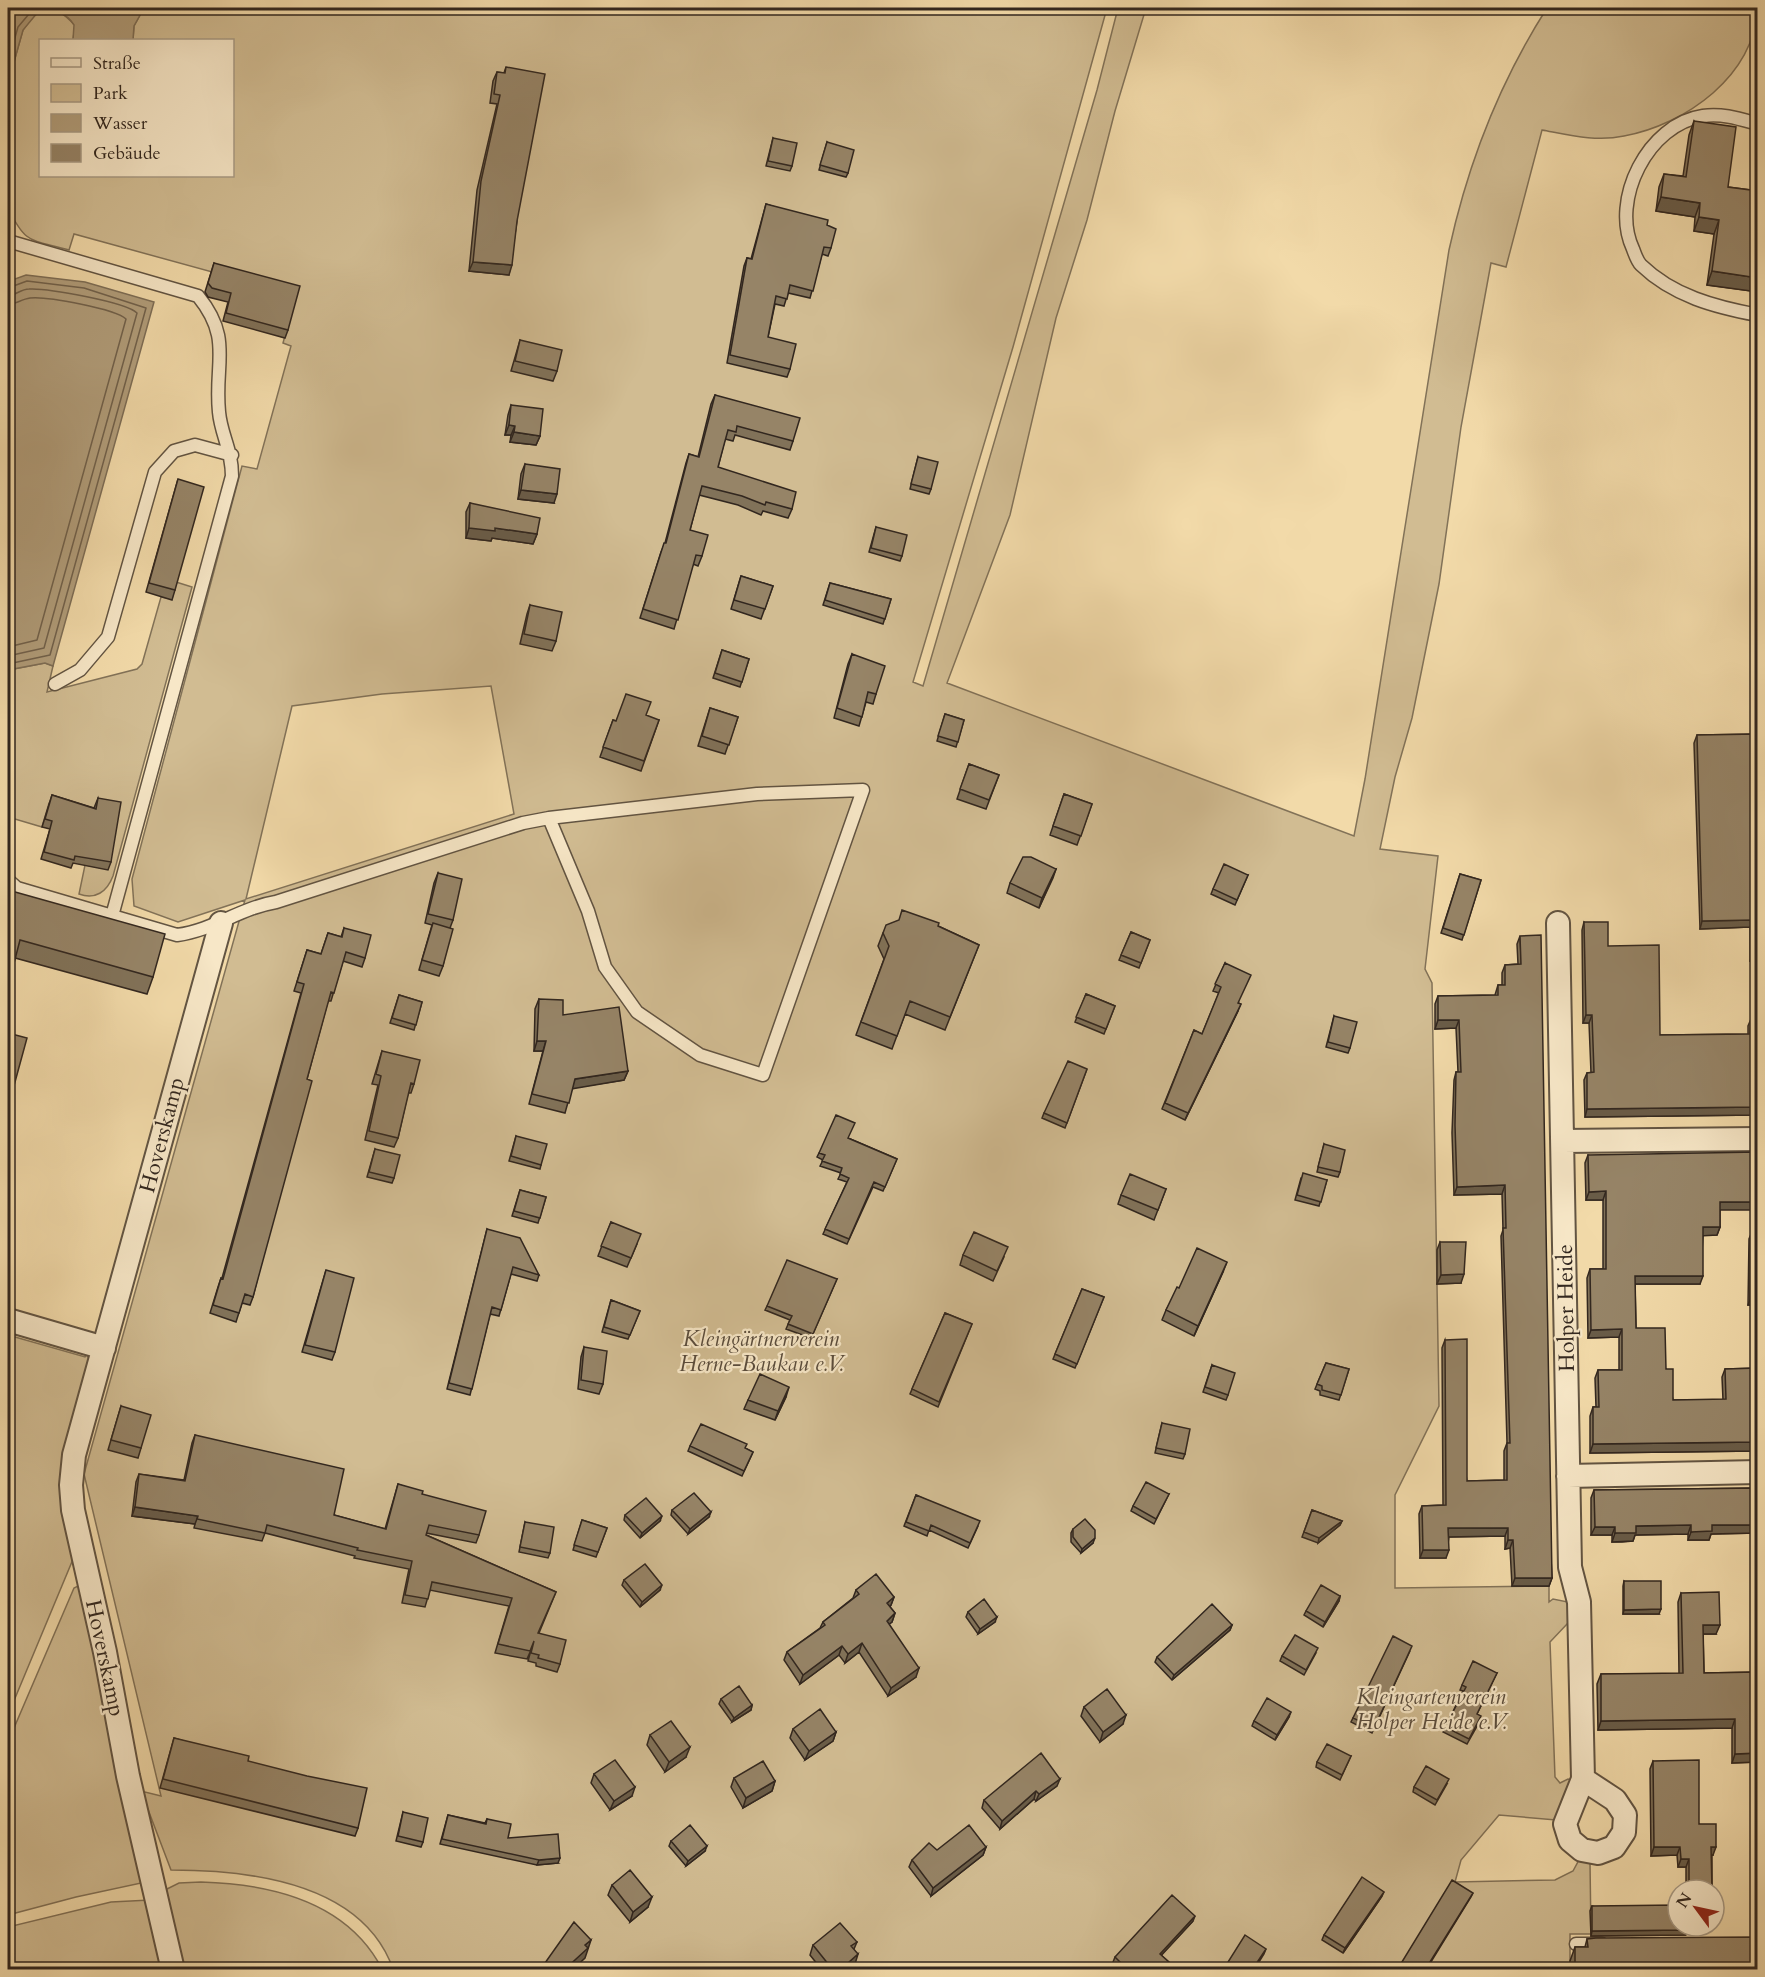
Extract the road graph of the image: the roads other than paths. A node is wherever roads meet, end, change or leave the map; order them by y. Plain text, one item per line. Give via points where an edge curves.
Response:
1 (1758, 124) edge
2 (8, 241) edge
3 (1758, 315) edge
4 (232, 455) junction
5 (55, 684) dead end
6 (549, 818) junction
7 (8, 880) edge
8 (112, 916) junction
9 (1558, 922) dead end
10 (221, 923) junction
11 (1758, 1138) edge
12 (1563, 1141) junction
13 (8, 1320) edge
14 (104, 1347) junction
15 (1758, 1472) edge
16 (1568, 1476) junction
17 (1583, 1779) dead end
18 (1576, 1944) edge
19 (1610, 1944) edge
20 (172, 1970) edge

1 - 3 lane via 1729,116 1702,116 1674,128 1643,160 1626,203 1626,234 1640,264 1713,306
2 - 4 lane via 198,296 211,312 221,339 219,413
4 - 5 lane via 195,445 174,451 155,472 108,637 80,670
4 - 8 lane via 232,476
6 - 6 lane via 588,911 605,967 637,1012 700,1055 763,1075 863,790 757,794
6 - 10 lane via 276,902 255,905
7 - 8 lane via 17,888
8 - 10 lane via 177,934 199,932
9 - 12 street, Holper Heide
10 - 14 street, Hoverskamp
11 - 12 street
12 - 16 street, Holper Heide
13 - 14 street
14 - 20 street, Hoverskamp via 74,1455 73,1510
15 - 16 street
16 - 17 street, Holper Heide via 1570,1567 1579,1602
18 - 19 lane

